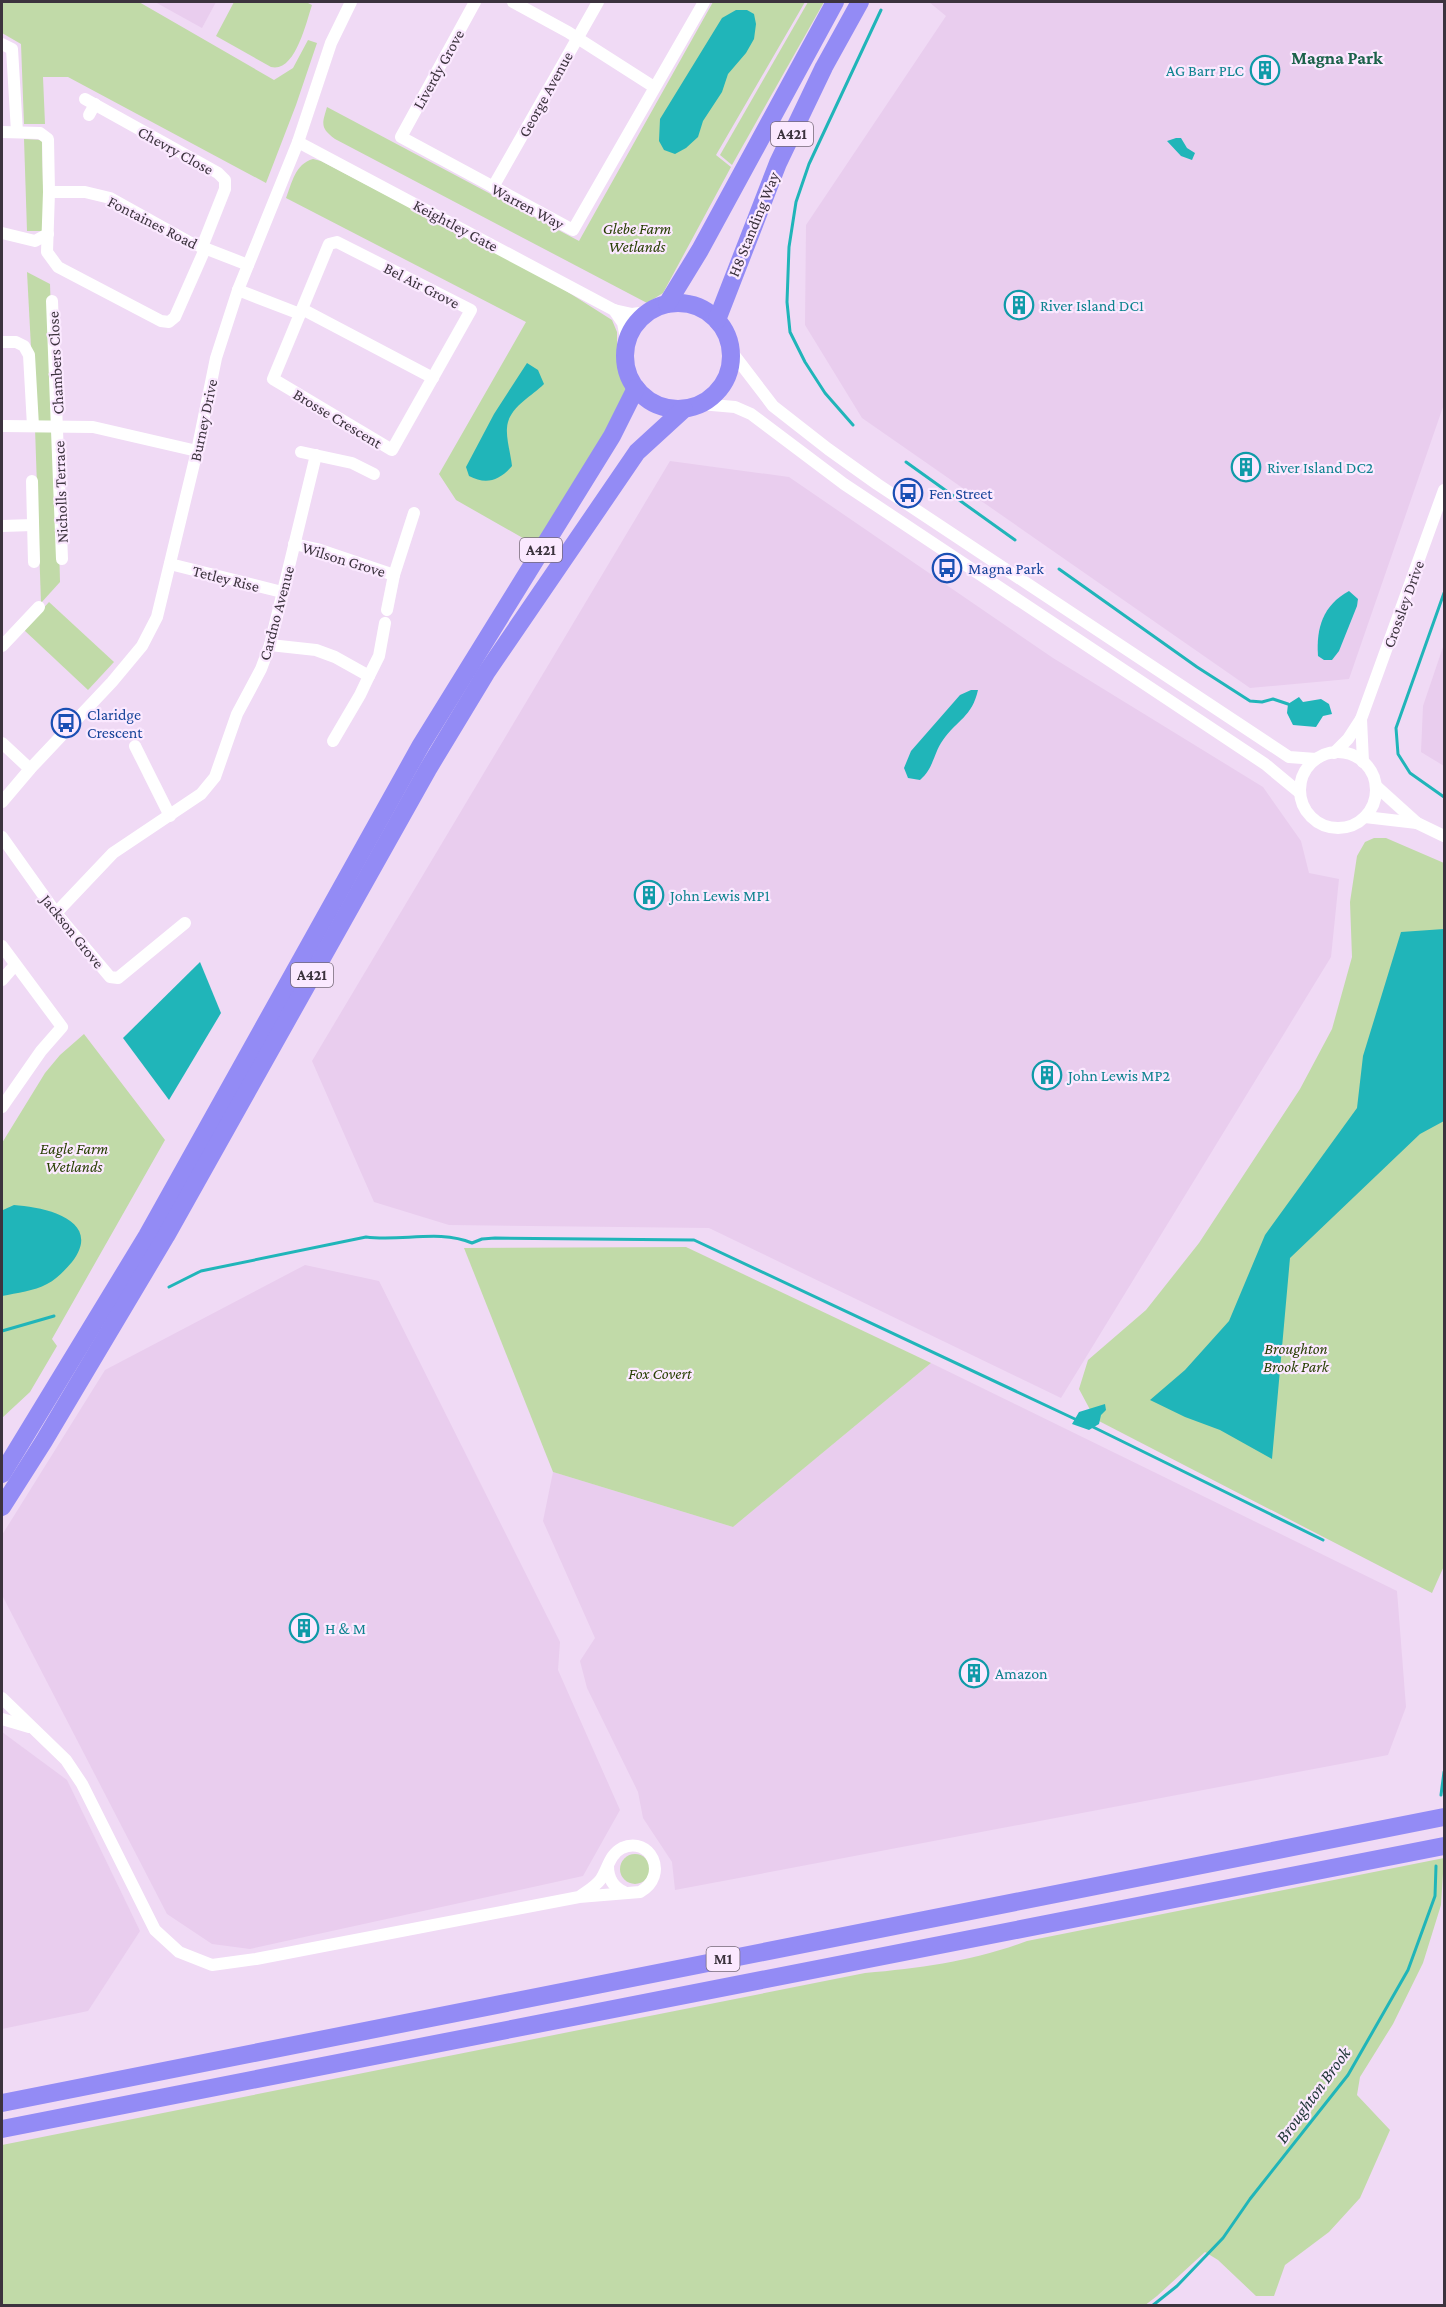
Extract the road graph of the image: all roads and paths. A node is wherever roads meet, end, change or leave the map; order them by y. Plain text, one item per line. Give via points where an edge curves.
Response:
1 (351, 2) edge
2 (475, 2) edge
3 (513, 2) edge
4 (598, 2) edge
5 (704, 2) edge
6 (835, 2) edge
7 (860, 2) edge
8 (576, 38) junction
9 (2, 44) edge
10 (654, 87) junction
11 (89, 106) dead end
12 (2, 132) edge
13 (17, 132) junction
14 (401, 137) joint
15 (298, 142) junction
16 (493, 187) junction
17 (49, 192) junction
18 (2, 232) edge
19 (48, 234) junction
20 (203, 248) junction
21 (248, 266) junction
22 (238, 290) junction
23 (672, 298) junction
24 (52, 301) dead end
25 (614, 310) junction
26 (301, 312) junction
27 (648, 312) junction
28 (718, 315) junction
29 (2, 342) edge
30 (627, 343) junction
31 (731, 351) junction
32 (433, 378) junction
33 (634, 394) junction
34 (692, 407) junction
35 (58, 425) junction
36 (2, 426) edge
37 (33, 426) junction
38 (197, 451) junction
39 (302, 452) dead end
40 (316, 455) junction
41 (374, 474) dead end
42 (32, 482) dead end
43 (1444, 490) edge
44 (414, 513) dead end
45 (33, 525) junction
46 (2, 526) edge
47 (294, 544) junction
48 (62, 559) dead end
49 (34, 562) dead end
50 (170, 564) junction
51 (394, 575) junction
52 (282, 592) junction
53 (39, 607) dead end
54 (387, 610) dead end
55 (385, 623) dead end
56 (270, 645) junction
57 (2, 646) edge
58 (369, 676) junction
59 (1361, 718) junction
60 (333, 741) dead end
61 (2, 743) edge
62 (135, 746) dead end
63 (1334, 753) junction
64 (1316, 759) junction
65 (1363, 762) junction
66 (30, 769) junction
67 (1376, 786) junction
68 (1300, 793) junction
69 (2, 802) edge
70 (171, 816) junction
71 (1365, 817) junction
72 (1417, 824) junction
73 (1444, 836) edge
74 (2, 837) edge
75 (56, 913) junction
76 (185, 923) dead end
77 (2, 946) edge
78 (15, 965) junction
79 (2, 980) edge
80 (2, 1107) edge
81 (2, 1474) edge
82 (2, 1507) edge
83 (2, 1698) edge
84 (2, 1719) edge
85 (31, 1727) junction
86 (1444, 1817) edge
87 (1444, 1846) edge
88 (608, 1866) junction
89 (624, 1892) junction
90 (579, 1897) junction
91 (2, 2103) edge
92 (2, 2129) edge

1 - 15 street, Burney Drive via 331,43
2 - 14 street, Liverdy Grove
3 - 8 street
4 - 8 street, George Avenue
5 - 10 street, Warren Way
6 - 23 highway, H8 Standing Way / A421
7 - 28 highway, H8 Standing Way / A421 via 778,163
8 - 10 street
8 - 16 street, George Avenue
9 - 13 street via 12,49
10 - 16 street, Warren Way via 573,230
11 - 20 street, Chevry Close via 225,180
12 - 13 street
13 - 17 street via 40,133 48,139
14 - 16 street, Warren Way
15 - 21 street, Burney Drive
15 - 25 street, Keightley Gate
17 - 19 street
17 - 20 street, Fontaines Road via 85,192 110,198
18 - 19 street via 35,241
19 - 20 street via 47,252 58,267 169,322 175,317
20 - 21 street, Fontaines Road
21 - 22 street, Burney Drive
22 - 26 street
22 - 38 street, Burney Drive via 216,358
23 - 27 highway
23 - 28 highway
24 - 35 street, Chambers Close
25 - 27 street, Keightley Gate
25 - 30 street via 623,323
26 - 32 street
26 - 32 street, Brosse Crescent via 273,379 392,450
26 - 32 street, Bel Air Grove via 329,244 337,242 471,310
27 - 30 highway
28 - 31 highway
29 - 37 street via 16,342 29,355
30 - 33 highway via 625,358
31 - 34 highway, A421 via 724,382 714,395
31 - 64 street via 773,406 877,484 1289,757
33 - 34 highway via 665,408
33 - 81 highway, A421 via 421,745 147,1236
34 - 68 street via 735,407 751,414 844,484 1265,764
34 - 82 highway, A421 via 668,422 637,452 486,673 166,1236
35 - 37 street
35 - 38 street via 93,427
35 - 48 street, Nicholls Terrace
36 - 37 street
38 - 50 street, Burney Drive
39 - 40 street
40 - 41 street via 352,463
40 - 47 street, Cardno Avenue
42 - 45 street
43 - 59 street, Crossley Drive
44 - 51 street, Wilson Grove
45 - 46 street
45 - 49 street
47 - 51 street, Wilson Grove
47 - 52 street, Cardno Avenue
50 - 52 street, Tetley Rise
50 - 66 street, Burney Drive via 157,617 142,646
51 - 54 street, Wilson Grove
52 - 56 street, Cardno Avenue
53 - 57 street
55 - 58 street via 379,656
56 - 58 street via 316,650
56 - 70 street, Cardno Avenue via 237,714 215,777 201,794
58 - 60 street
59 - 63 street
59 - 65 street
61 - 66 street
62 - 70 street
63 - 64 street
63 - 65 street via 1345,753
64 - 68 street via 1307,769
65 - 67 street
66 - 69 street, Burney Drive
67 - 71 street via 1372,808
67 - 72 street
68 - 71 street via 1307,812 1322,825 1342,828
70 - 75 street, Cardno Avenue via 113,853
71 - 72 street
72 - 73 street
74 - 75 street, Jackson Grove
75 - 76 street, Jackson Grove via 110,977 118,978
77 - 78 street
78 - 79 street
78 - 80 street via 62,1027
83 - 85 street
84 - 85 street
85 - 90 street via 66,1760 82,1784 155,1930 178,1952 212,1965
86 - 91 highway, M1
87 - 92 highway, M1
88 - 89 street via 611,1881
88 - 89 street via 614,1855 626,1847 640,1847 652,1857 656,1869 651,1884 640,1892
88 - 90 street via 595,1886
89 - 90 street

